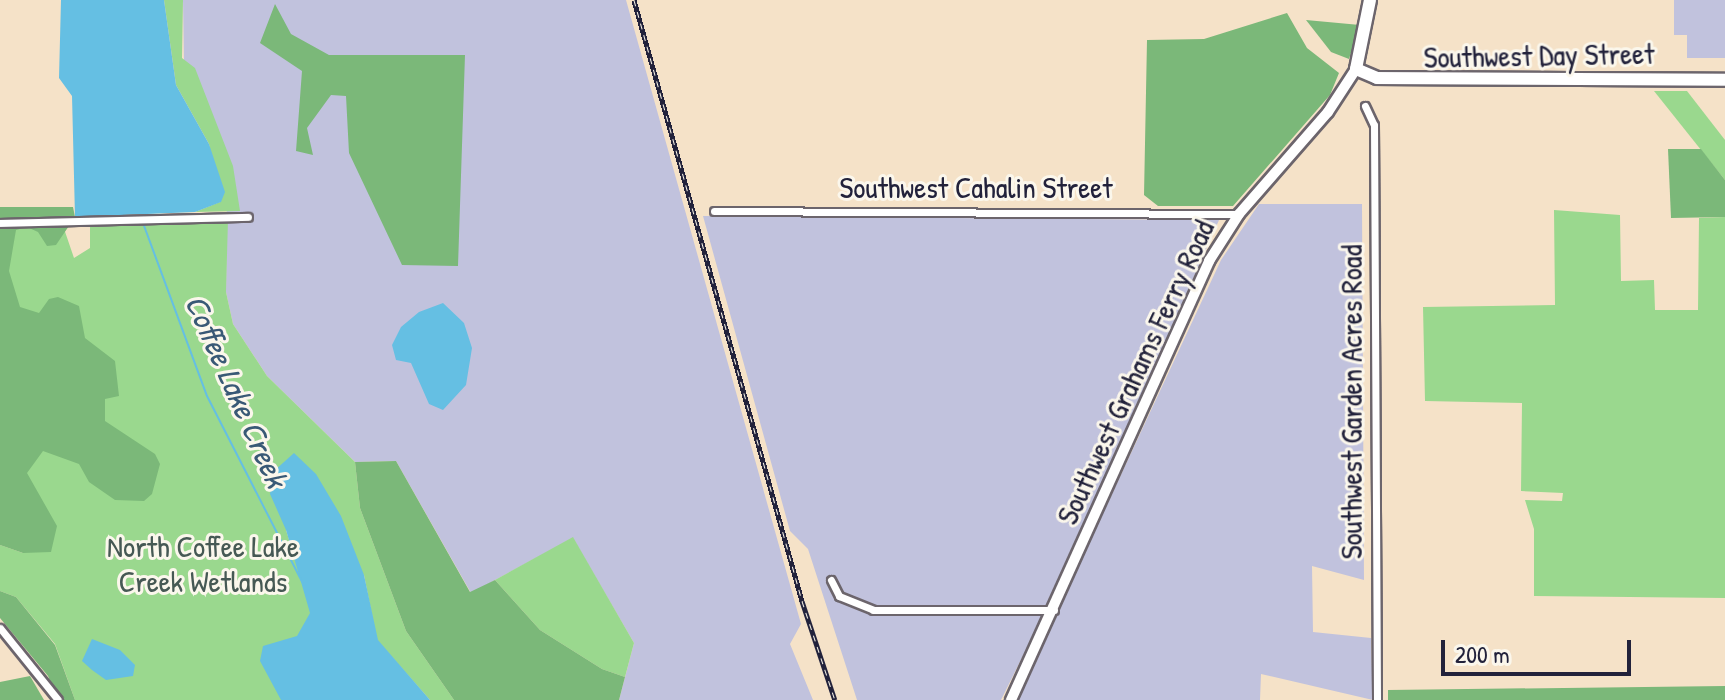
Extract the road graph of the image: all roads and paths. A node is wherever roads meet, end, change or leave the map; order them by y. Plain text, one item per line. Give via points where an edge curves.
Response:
1 (1370, 0) edge
2 (1356, 69) junction
3 (1725, 80) edge
4 (1365, 106) dead end
5 (714, 211) dead end
6 (1239, 214) junction
7 (248, 217) dead end
8 (0, 223) edge
9 (831, 580) dead end
10 (1054, 610) junction
11 (0, 628) edge
12 (58, 700) edge
13 (1011, 700) edge
14 (1377, 700) edge

1 - 2 main road, Southwest Grahams Ferry Road
2 - 3 main road, Southwest Day Street via 1411,82
2 - 6 main road, Southwest Grahams Ferry Road via 1328,112
4 - 14 street, Southwest Garden Acres Road via 1374,125
5 - 6 street, Southwest Cahalin Street
6 - 10 main road, Southwest Grahams Ferry Road via 1194,293
7 - 8 street
9 - 10 street via 839,596 873,610
10 - 13 main road, Southwest Grahams Ferry Road
11 - 12 street

